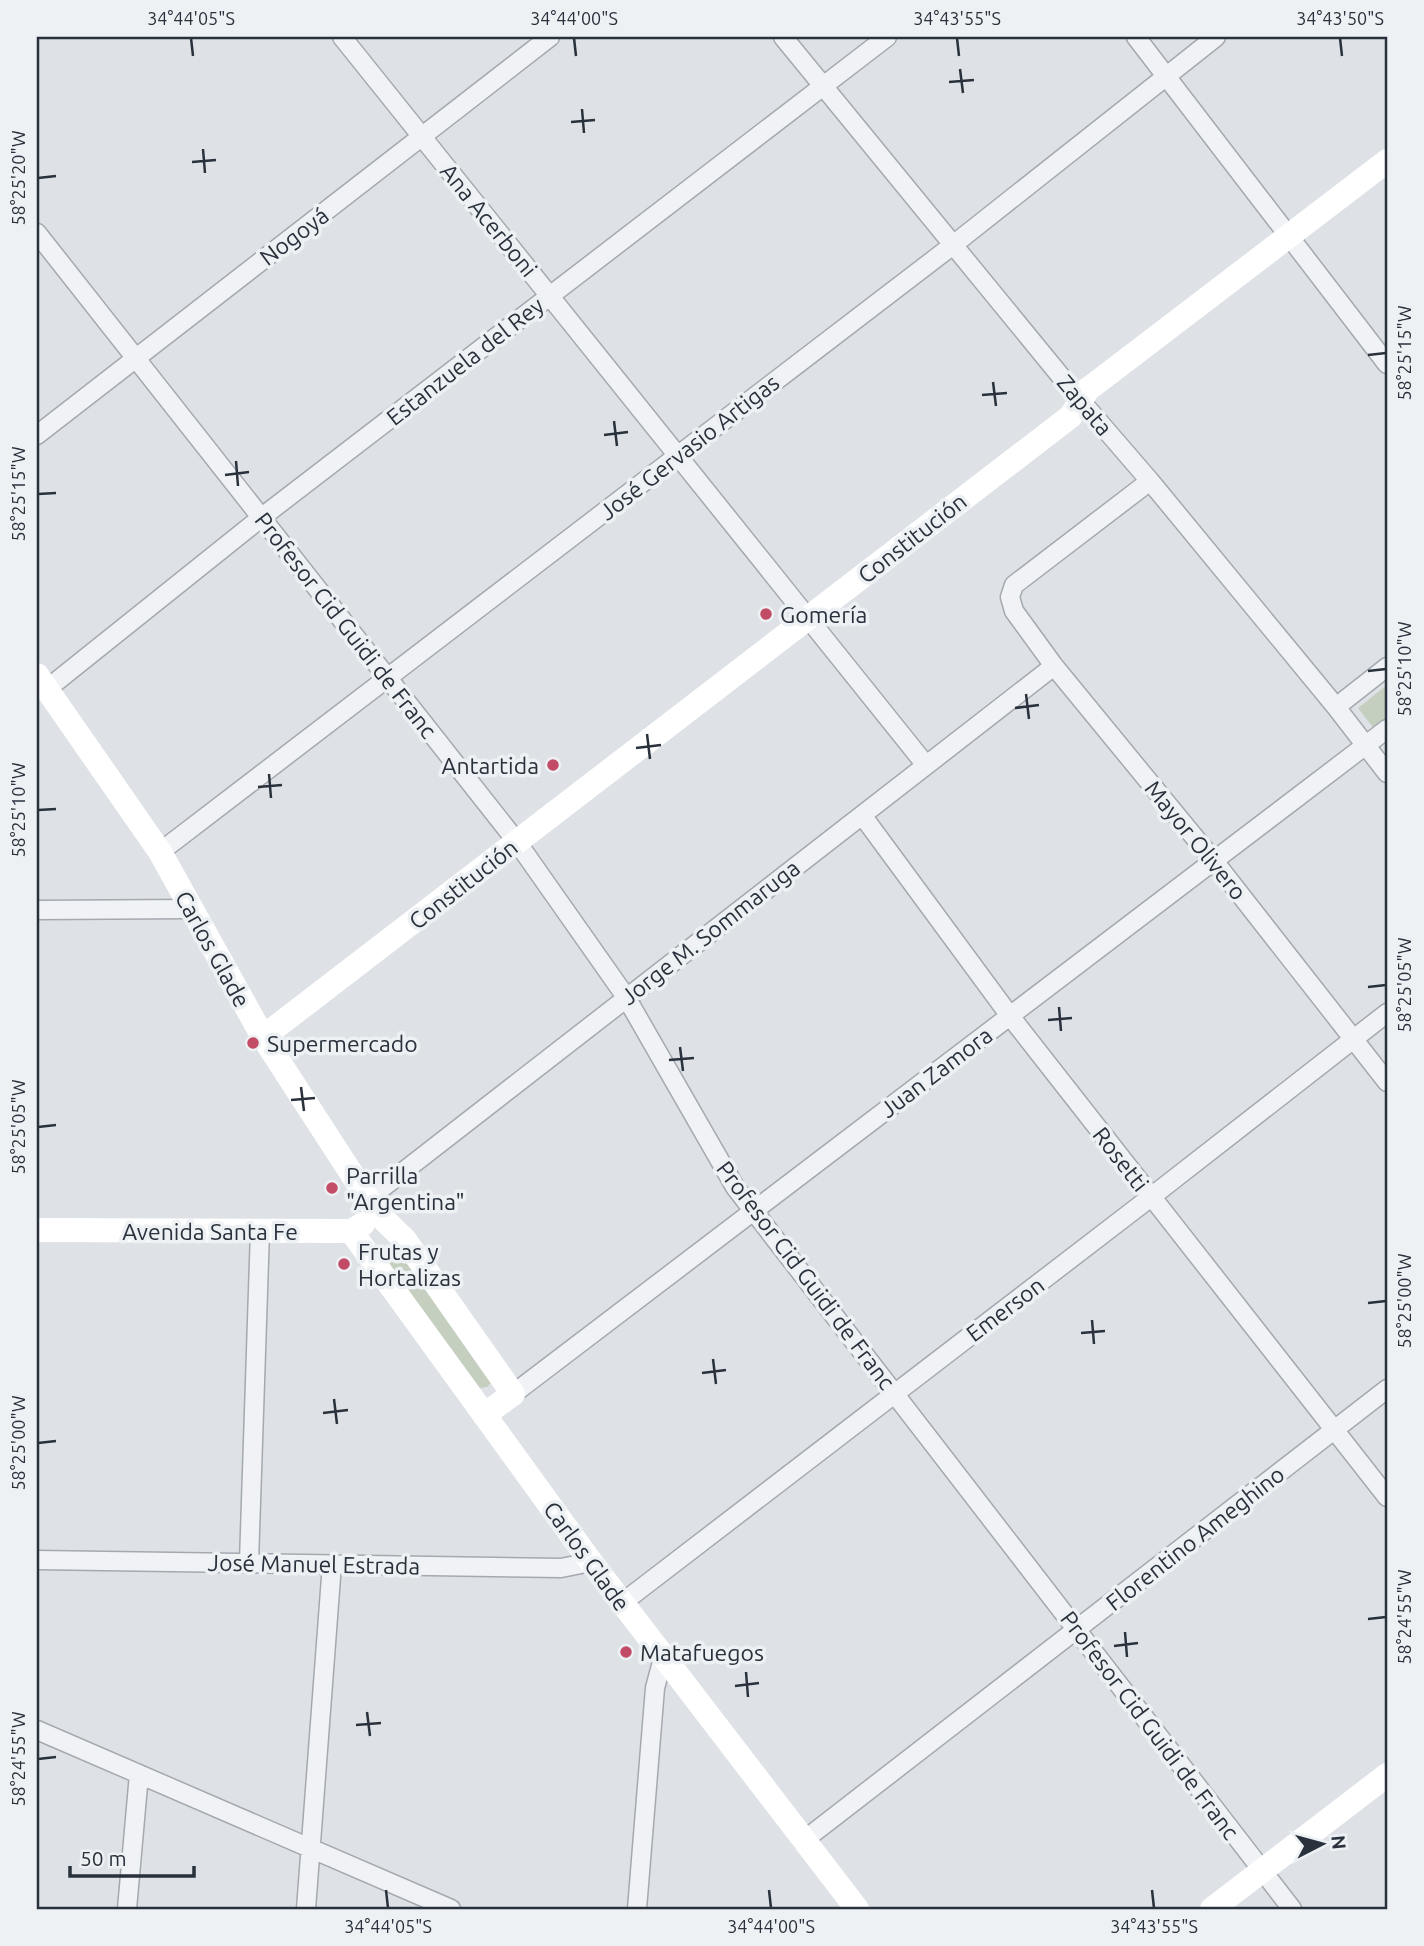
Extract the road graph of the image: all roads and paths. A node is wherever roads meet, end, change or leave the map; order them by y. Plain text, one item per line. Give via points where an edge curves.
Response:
1 (342, 37) edge
2 (550, 37) edge
3 (783, 37) edge
4 (887, 37) edge
5 (1136, 37) edge
6 (1216, 37) edge
7 (1167, 76) junction
8 (824, 87) junction
9 (423, 137) junction
10 (1387, 161) edge
11 (37, 233) edge
12 (1288, 236) junction
13 (953, 245) junction
14 (550, 296) junction
15 (135, 358) junction
16 (1387, 364) edge
17 (1080, 401) junction
18 (37, 435) edge
19 (677, 456) junction
20 (1150, 481) junction
21 (262, 517) junction
22 (809, 617) junction
23 (1054, 666) junction
24 (1387, 667) edge
25 (387, 680) junction
26 (42, 682) edge
27 (1336, 707) junction
28 (1387, 729) edge
29 (1365, 746) junction
30 (925, 764) junction
31 (1387, 773) edge
32 (862, 815) junction
33 (517, 842) junction
34 (160, 852) junction
35 (1213, 861) junction
36 (190, 909) junction
37 (37, 910) edge
38 (626, 997) junction
39 (1387, 1013) edge
40 (1010, 1016) junction
41 (264, 1037) junction
42 (1353, 1039) junction
43 (1387, 1082) edge
44 (1151, 1197) junction
45 (373, 1207) junction
46 (754, 1211) junction
47 (37, 1230) edge
48 (260, 1231) junction
49 (351, 1231) junction
50 (1387, 1389) edge
51 (513, 1394) junction
52 (895, 1394) junction
53 (484, 1415) junction
54 (1336, 1430) junction
55 (1387, 1497) edge
56 (37, 1560) edge
57 (249, 1562) junction
58 (591, 1562) junction
59 (332, 1564) junction
60 (621, 1603) junction
61 (1077, 1629) junction
62 (663, 1658) junction
63 (37, 1730) edge
64 (139, 1774) junction
65 (1387, 1775) edge
66 (803, 1841) junction
67 (311, 1849) junction
68 (1262, 1872) junction
69 (127, 1909) edge
70 (306, 1909) edge
71 (451, 1909) edge
72 (637, 1909) edge
73 (856, 1909) edge
74 (1212, 1909) edge
75 (1292, 1909) edge

1 - 9 street, Ana Acerboni
2 - 9 street, Nogoyá
3 - 8 street, Zapata
4 - 8 street, Estanzuela del Rey
5 - 7 street
6 - 7 street, José Gervasio Artigas
7 - 12 street
7 - 13 street, José Gervasio Artigas
8 - 13 street, Zapata
8 - 14 street, Estanzuela del Rey
9 - 14 street, Ana Acerboni
9 - 15 street, Nogoyá
10 - 12 street, Constitución
11 - 15 street, Profesor Cid Guidi de Franc
12 - 16 street
12 - 17 street, Constitución via 1095,384
13 - 17 street, Zapata
13 - 19 street, José Gervasio Artigas
14 - 19 street, Ana Acerboni
14 - 21 street, Estanzuela del Rey
15 - 18 street, Nogoyá
15 - 21 street, Profesor Cid Guidi de Franc
17 - 20 street, Zapata
17 - 22 street, Constitución via 1070,416
19 - 22 street, Ana Acerboni
19 - 25 street, José Gervasio Artigas
20 - 23 street, Mayor Olivero via 1014,585 1010,597 1014,611
20 - 27 street, Zapata
21 - 25 street, Profesor Cid Guidi de Franc
21 - 26 street, Estanzuela del Rey
22 - 30 street, Ana Acerboni
22 - 33 street, Constitución
23 - 30 street, Jorge M. Sommaruga
23 - 35 street, Mayor Olivero
24 - 27 street
25 - 33 street, Profesor Cid Guidi de Franc
25 - 34 street, José Gervasio Artigas
26 - 34 street, Carlos Glade
27 - 29 street, Zapata
28 - 29 street, Juan Zamora
29 - 31 street, Zapata
29 - 35 street, Juan Zamora
30 - 32 street, Jorge M. Sommaruga
32 - 38 street, Jorge M. Sommaruga
32 - 40 street, Rosetti
33 - 38 street, Profesor Cid Guidi de Franc
33 - 41 street, Constitución
34 - 36 street, Carlos Glade
35 - 40 street, Juan Zamora
35 - 42 street, Mayor Olivero
36 - 37 street
36 - 41 street, Carlos Glade
38 - 45 street, Jorge M. Sommaruga
38 - 46 street, Profesor Cid Guidi de Franc via 723,1167
39 - 42 street, Emerson
40 - 44 street, Rosetti
40 - 46 street, Juan Zamora
41 - 45 street, Carlos Glade
42 - 43 street, Mayor Olivero
42 - 44 street, Emerson
44 - 52 street, Emerson
44 - 54 street, Rosetti
45 - 49 street
45 - 51 street, Carlos Glade via 405,1240
46 - 51 street, Juan Zamora
46 - 52 street, Profesor Cid Guidi de Franc
47 - 48 street, Avenida Santa Fe
48 - 49 street, Avenida Santa Fe
48 - 57 street
49 - 53 street, Carlos Glade
50 - 54 street, Florentino Ameghino
51 - 53 street, Juan Zamora
52 - 60 street, Emerson
52 - 61 street, Profesor Cid Guidi de Franc
53 - 58 street, Carlos Glade
54 - 55 street, Rosetti
54 - 61 street, Florentino Ameghino
56 - 57 street, José Manuel Estrada
57 - 59 street, José Manuel Estrada
58 - 59 street, José Manuel Estrada via 561,1568
58 - 60 street, Carlos Glade
59 - 67 street
60 - 62 street, Carlos Glade
61 - 66 street, Florentino Ameghino
61 - 68 street, Profesor Cid Guidi de Franc
62 - 66 street, Carlos Glade
62 - 72 street via 655,1688
63 - 64 street
64 - 67 street
64 - 69 street
65 - 68 street
66 - 73 street, Carlos Glade
67 - 70 street
67 - 71 street
68 - 74 street
68 - 75 street, Profesor Cid Guidi de Franc

